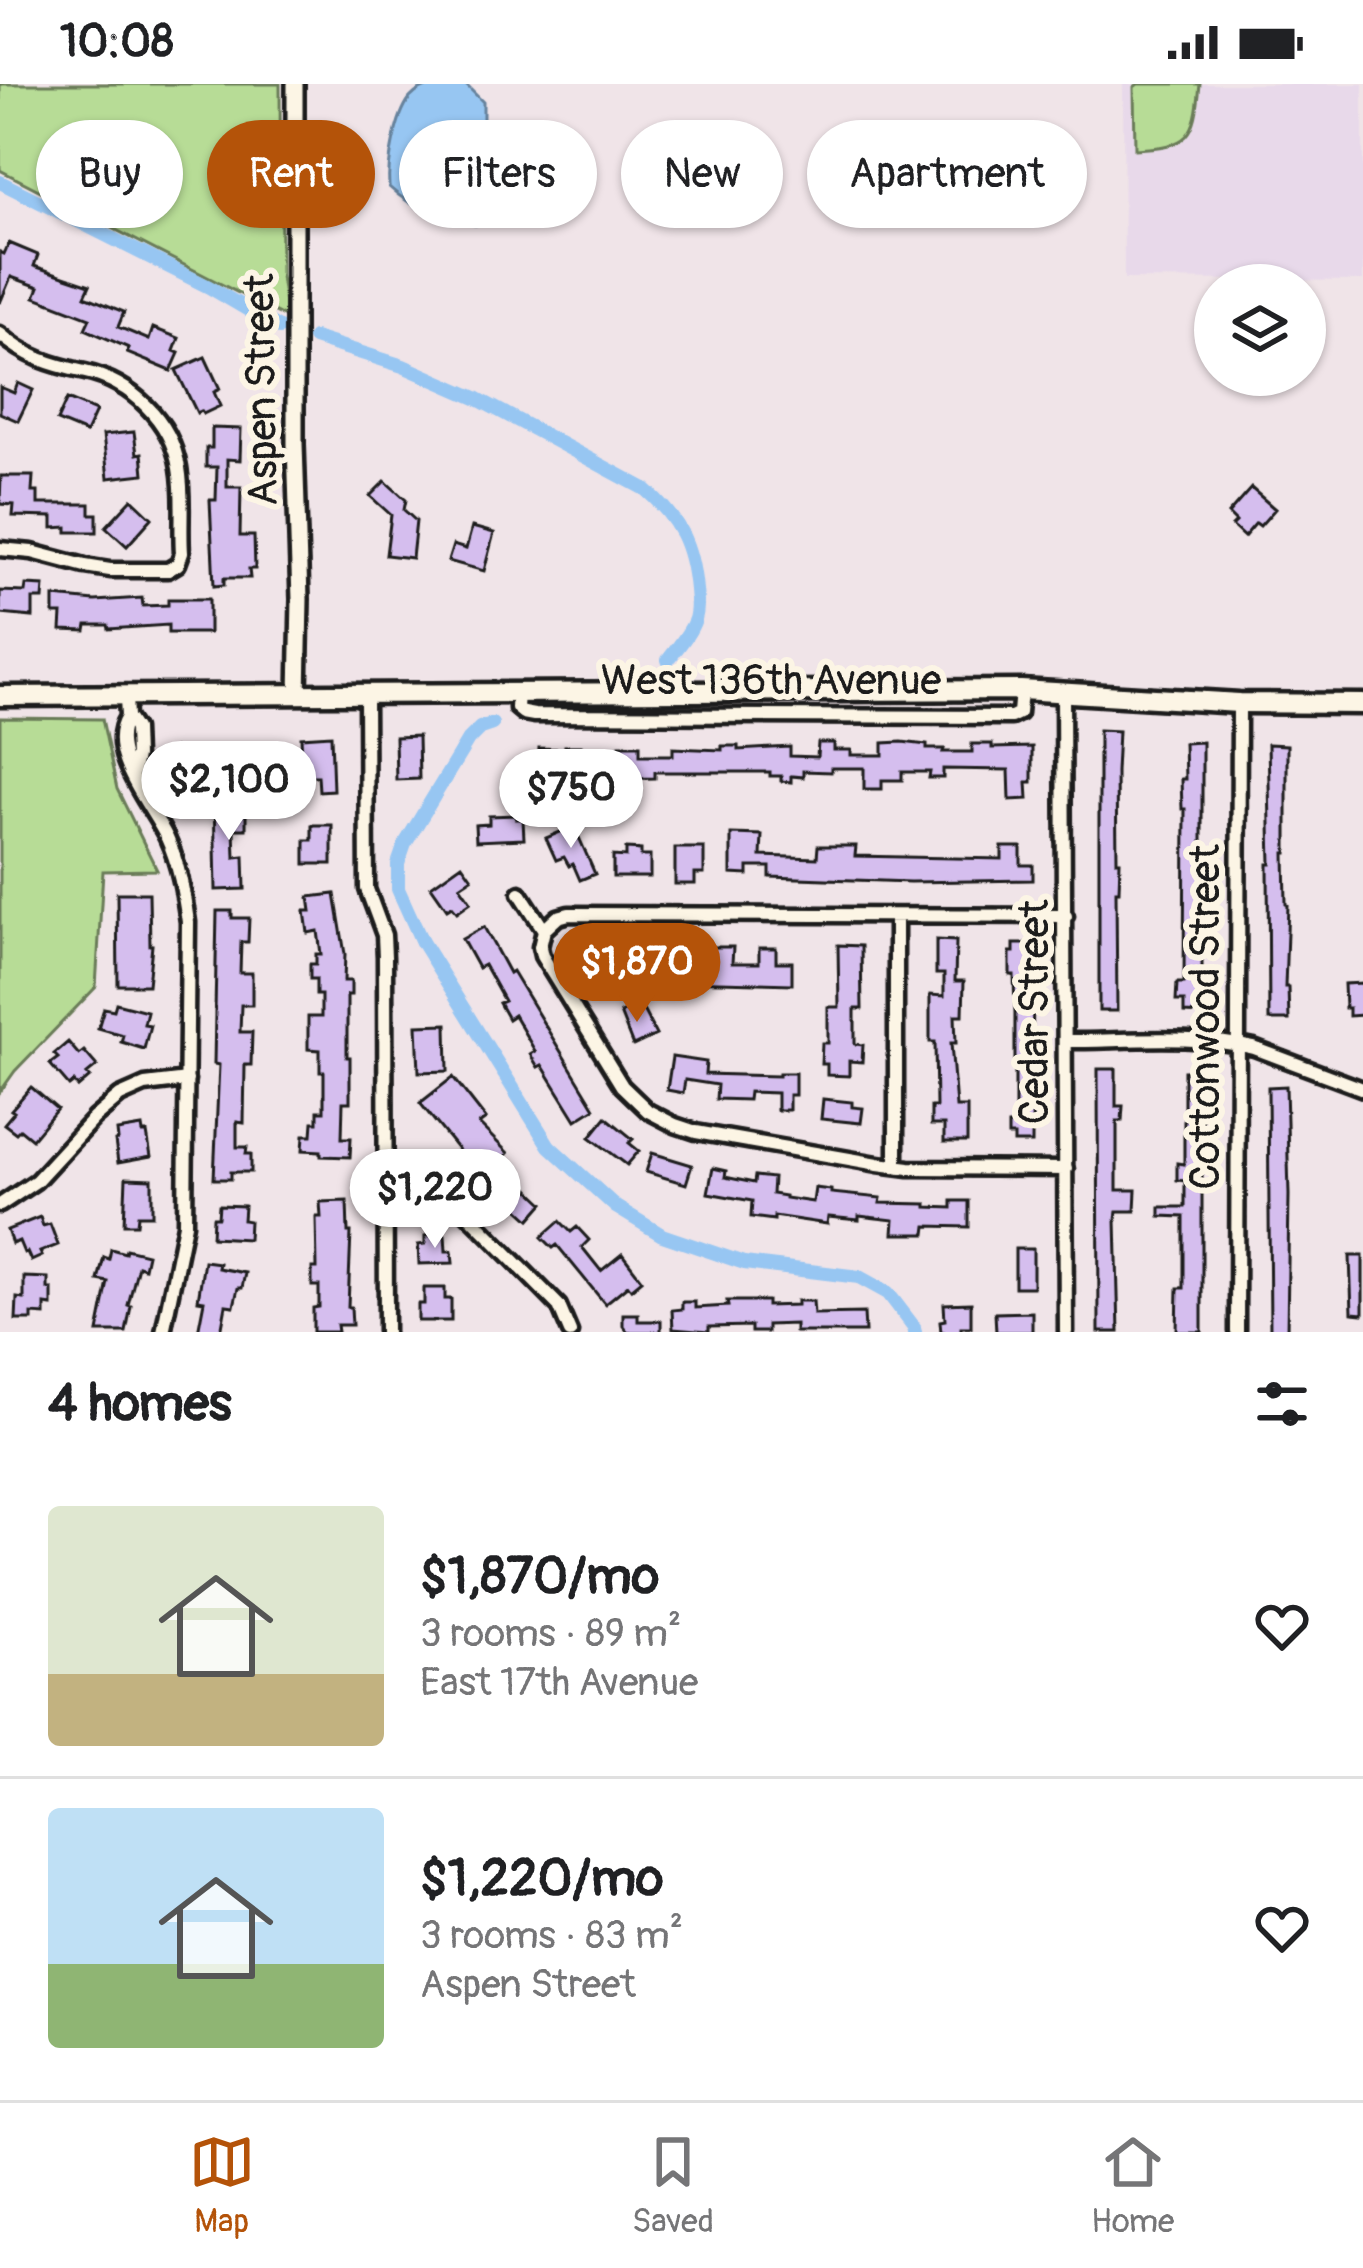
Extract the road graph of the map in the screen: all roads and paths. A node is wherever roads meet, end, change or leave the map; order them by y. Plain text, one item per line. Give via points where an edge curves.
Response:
1 (295, 84) edge
2 (0, 334) edge
3 (0, 548) edge
4 (1063, 691) junction
5 (366, 694) junction
6 (298, 695) junction
7 (0, 696) edge
8 (1239, 703) junction
9 (1363, 704) edge
10 (126, 707) junction
11 (520, 893) dead end
12 (896, 916) junction
13 (1066, 916) junction
14 (544, 930) junction
15 (1066, 1041) junction
16 (1236, 1044) junction
17 (187, 1080) junction
18 (1363, 1089) edge
19 (896, 1166) junction
20 (1066, 1169) junction
21 (386, 1183) junction
22 (0, 1205) edge
23 (163, 1332) edge
24 (386, 1332) edge
25 (570, 1332) edge
26 (1066, 1332) edge
27 (1237, 1332) edge

1 - 6 street, Aspen Street
2 - 3 street via 32,357 121,385 157,418 179,468 182,553 164,571 110,570
4 - 5 main road, West 136th Avenue
4 - 8 main road, West 136th Avenue
4 - 13 street, Cedar Street
5 - 6 main road, West 136th Avenue
5 - 21 street via 367,889 385,957
6 - 10 main road, West 136th Avenue
7 - 10 main road, West 136th Avenue
8 - 9 main road, West 136th Avenue
8 - 16 street, Cottonwood Street
10 - 17 street via 122,758 172,837 184,890
11 - 14 street
12 - 13 street
12 - 14 street via 568,914
12 - 19 street
13 - 15 street, Cedar Street
14 - 19 street via 542,956 622,1086 648,1111 695,1132
15 - 16 street
15 - 20 street, Cedar Street
16 - 18 street
16 - 27 street, Cottonwood Street
17 - 22 street via 145,1085 112,1101 36,1181
17 - 23 street via 184,1224
19 - 20 street
20 - 26 street, Cedar Street
21 - 24 street
21 - 25 street via 445,1191 560,1306

